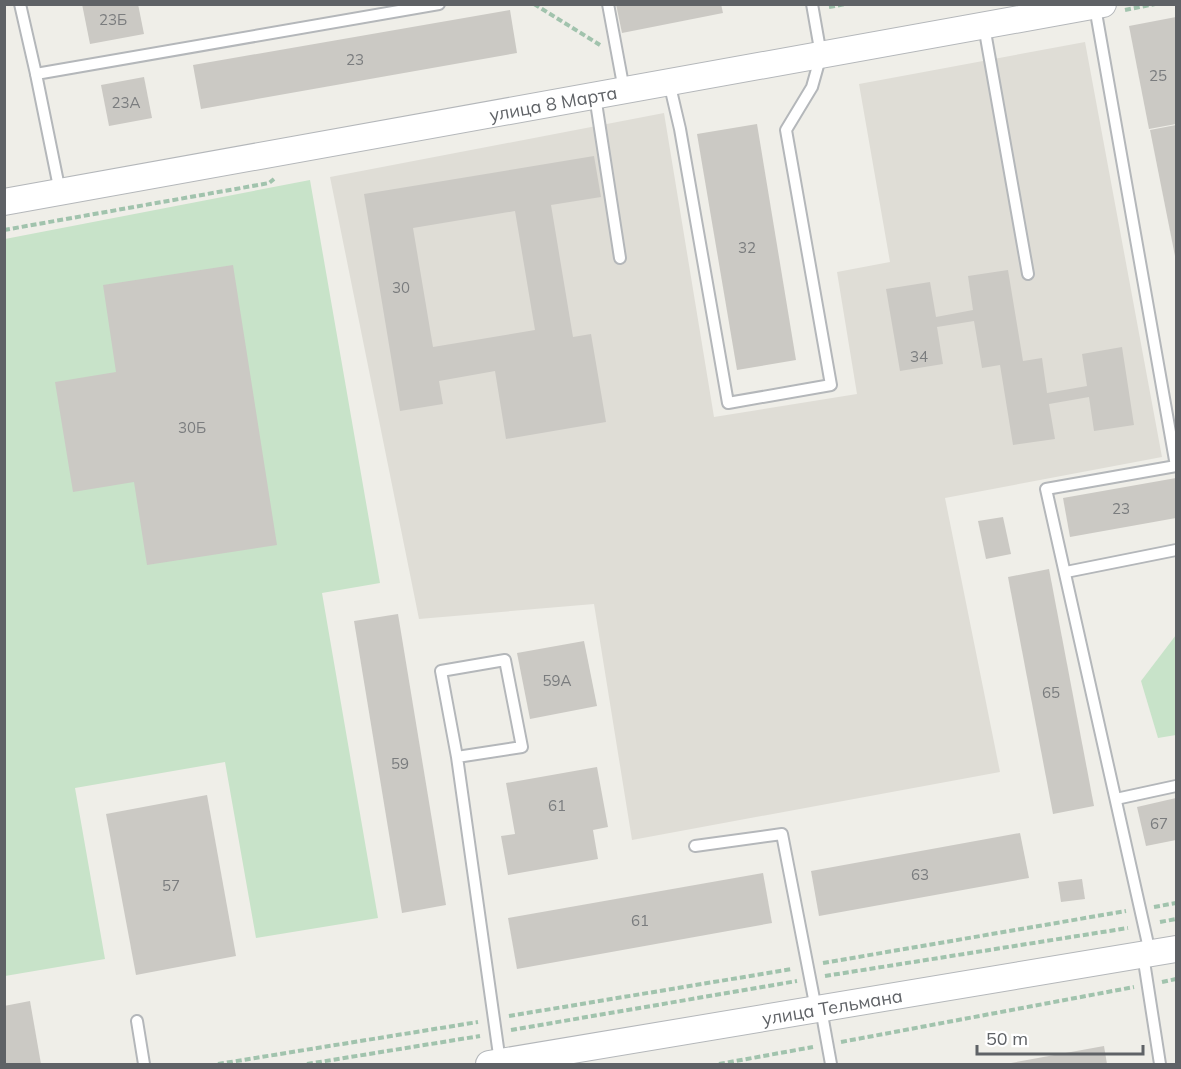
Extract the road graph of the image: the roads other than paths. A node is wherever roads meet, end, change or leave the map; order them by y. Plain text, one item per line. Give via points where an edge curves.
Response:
1 (20, 4) edge
2 (439, 4) edge
3 (608, 4) edge
4 (812, 4) edge
5 (1099, 5) edge
6 (984, 26) junction
7 (821, 55) junction
8 (36, 74) junction
9 (669, 82) junction
10 (624, 91) junction
11 (595, 96) junction
12 (60, 192) junction
13 (4, 202) edge
14 (620, 258) dead end
15 (1028, 274) dead end
16 (1176, 550) edge
17 (1066, 572) junction
18 (457, 758) junction
19 (1176, 786) edge
20 (1116, 799) junction
21 (696, 846) dead end
22 (1176, 948) edge
23 (1146, 954) junction
24 (819, 1009) junction
25 (137, 1021) dead end
26 (494, 1064) edge
27 (144, 1065) edge
28 (831, 1065) edge
29 (1160, 1065) edge

1 - 8 lane
2 - 8 lane
3 - 10 lane
4 - 7 lane
5 - 6 street, улица 8 Марта
5 - 17 lane via 1176,466 1046,489
6 - 7 street, улица 8 Марта
6 - 15 lane
7 - 9 street, улица 8 Марта
7 - 9 lane via 812,87 786,130 831,385 728,404
8 - 12 lane
9 - 10 street, улица 8 Марта
10 - 11 street, улица 8 Марта
11 - 12 street, улица 8 Марта
11 - 14 lane
12 - 13 street, улица 8 Марта
16 - 17 lane
17 - 20 lane
18 - 18 lane via 441,671 506,660 522,747
18 - 26 lane via 494,1019
19 - 20 lane
20 - 23 lane
21 - 24 lane via 782,834
22 - 23 street, улица Тельмана
23 - 24 street, улица Тельмана
23 - 29 lane
24 - 26 street, улица Тельмана
24 - 28 lane
25 - 27 lane

